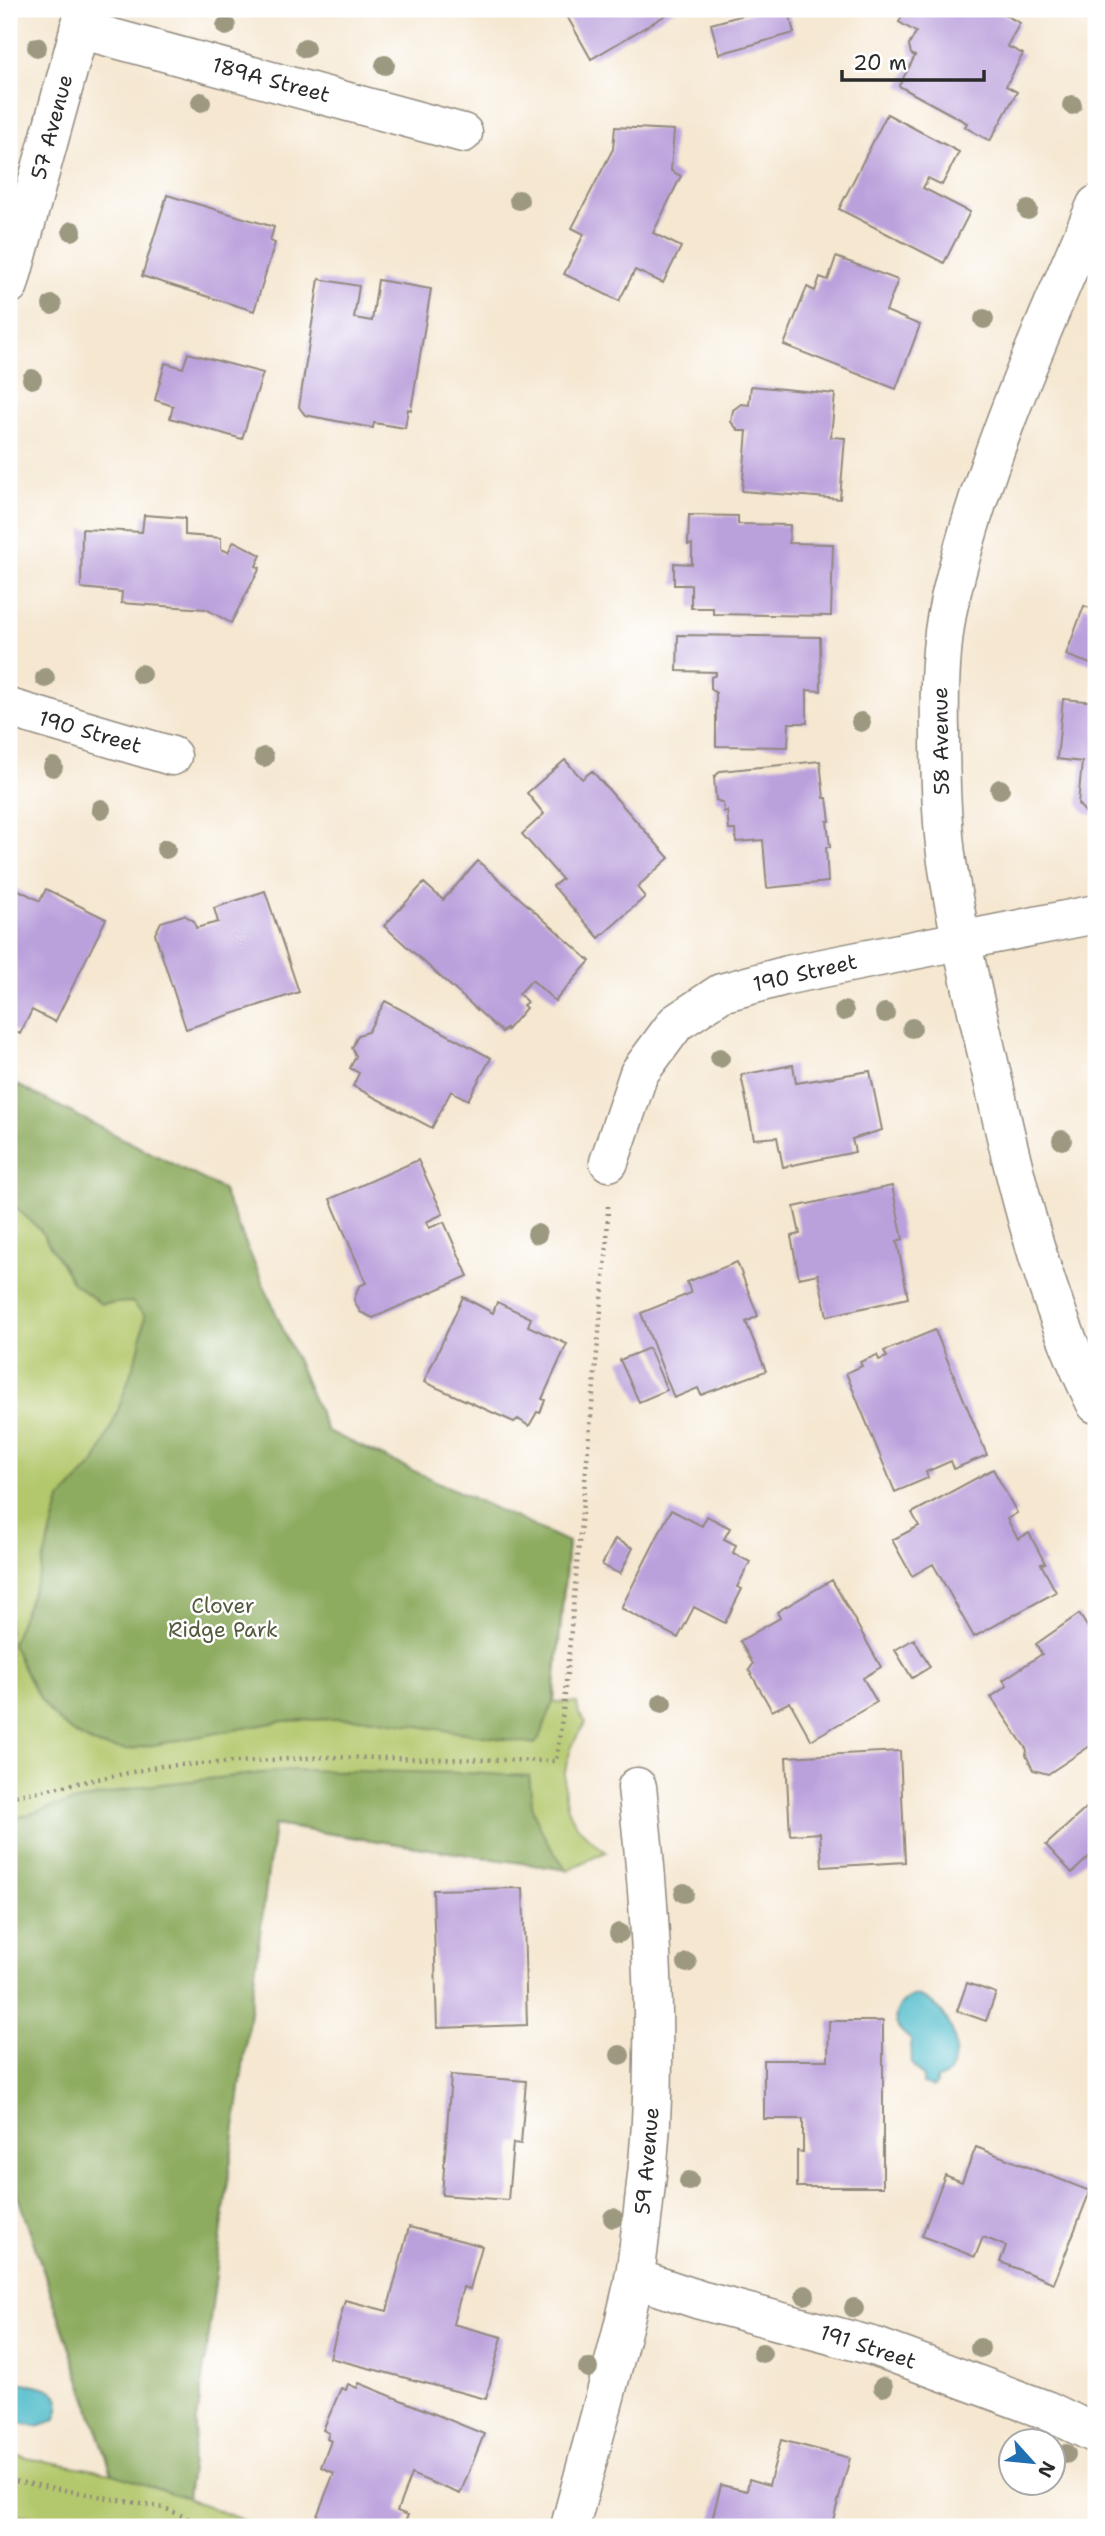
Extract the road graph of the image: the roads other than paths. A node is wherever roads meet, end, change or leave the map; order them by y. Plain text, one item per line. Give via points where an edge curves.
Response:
1 (82, 19) edge
2 (463, 133) dead end
3 (1096, 205) edge
4 (9, 285) edge
5 (9, 708) edge
6 (172, 756) dead end
7 (1096, 914) edge
8 (960, 940) junction
9 (609, 1163) road end
10 (1096, 1404) edge
11 (637, 1787) dead end
12 (634, 2278) junction
13 (1096, 2434) edge
14 (570, 2527) edge

1 - 2 street, 189A Street
1 - 4 street, 57 Avenue
3 - 8 street, 58 Avenue via 1000,440 950,601 939,677 940,772 946,858
5 - 6 street, 190 Street
7 - 8 street, 190 Street
8 - 9 street, 190 Street via 721,993 676,1023 639,1073
8 - 10 street, 58 Avenue via 1022,1202 1049,1292
11 - 12 street, 59 Avenue via 652,1958 653,2078 648,2174
12 - 13 street, 191 Street via 876,2347 1046,2410
12 - 14 street, 59 Avenue

